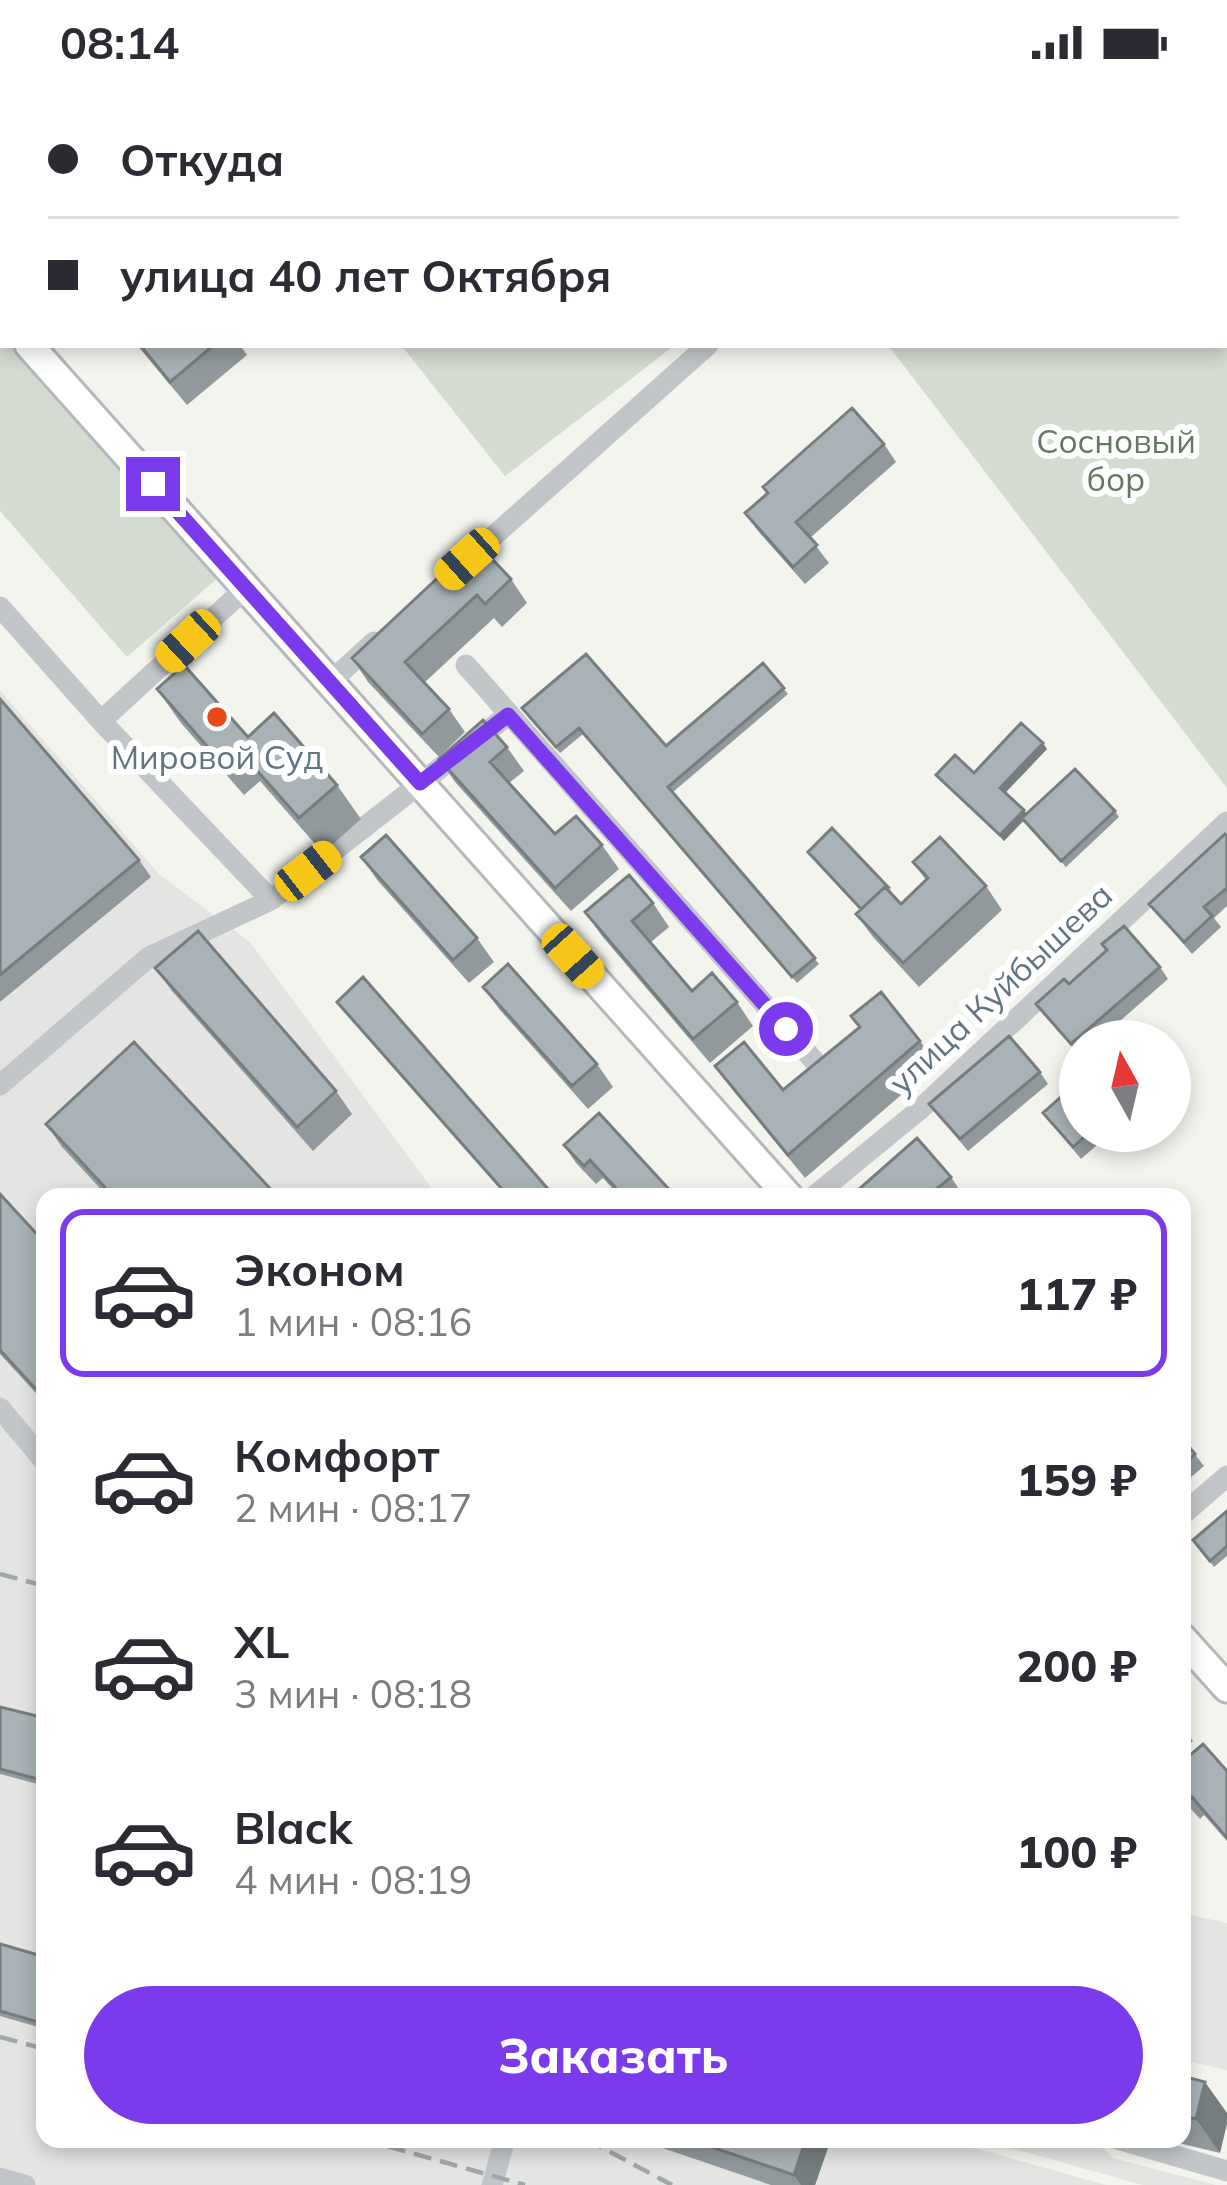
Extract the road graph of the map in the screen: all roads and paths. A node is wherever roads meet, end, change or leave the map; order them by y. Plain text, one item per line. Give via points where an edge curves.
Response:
1 (32, 348) edge
2 (705, 348) edge
3 (450, 574) edge
4 (246, 588) junction
5 (0, 607) edge
6 (398, 620) edge
7 (466, 665) dead end
8 (330, 682) junction
9 (508, 715) junction
10 (101, 721) junction
11 (420, 783) junction
12 (1227, 822) edge
13 (271, 900) junction
14 (817, 1064) edge
15 (0, 1085) edge
16 (781, 1188) edge
17 (824, 1188) edge
18 (0, 1408) edge
19 (36, 1451) edge
20 (1227, 1475) edge
21 (1191, 1507) edge
22 (1191, 1648) edge
23 (1227, 1688) edge
24 (503, 2148) edge
25 (1148, 2148) edge
26 (1227, 2171) edge
27 (0, 2178) edge
28 (25, 2185) edge
29 (492, 2185) edge

1 - 4 main road
2 - 3 street
4 - 8 main road
4 - 10 street
5 - 10 street
6 - 8 street
7 - 9 street
8 - 11 main road
9 - 11 street
9 - 14 street
10 - 13 street
11 - 13 street
11 - 16 main road
12 - 17 street, улица Куйбышева via 918,1111
13 - 15 street via 149,958
18 - 19 street
20 - 21 street
22 - 23 main road
24 - 29 street
25 - 26 street
27 - 28 street

